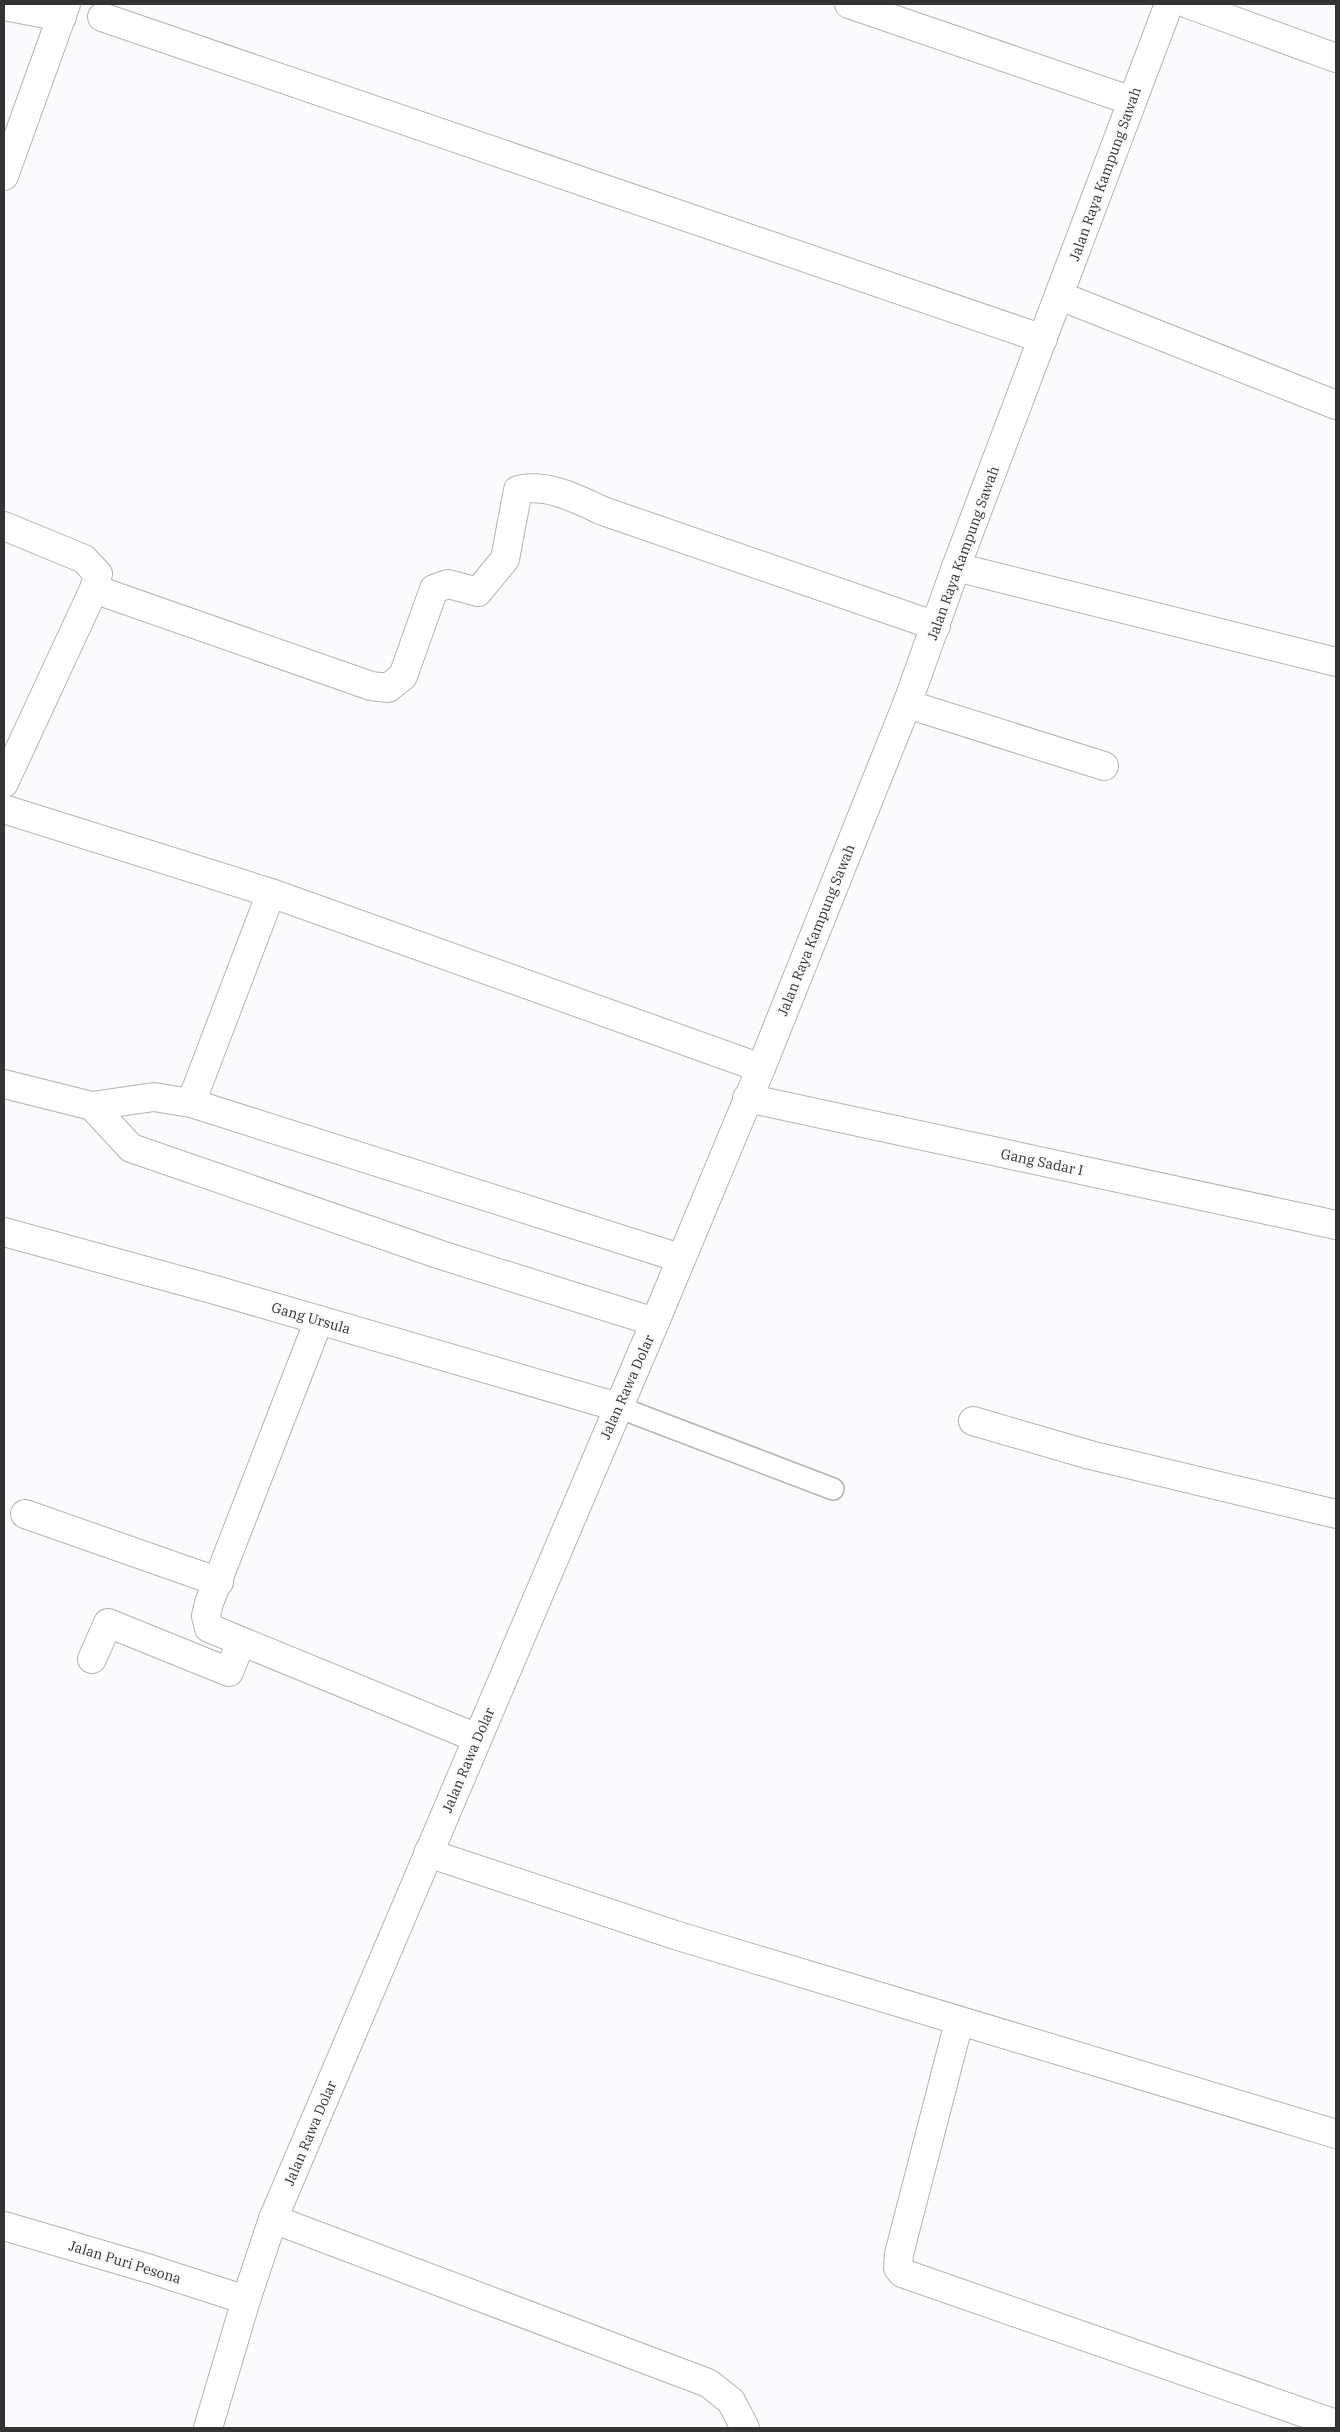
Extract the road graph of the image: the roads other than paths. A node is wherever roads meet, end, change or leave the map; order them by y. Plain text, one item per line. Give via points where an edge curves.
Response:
1 (849, 4) edge
2 (1169, 4) edge
3 (1188, 4) edge
4 (4, 6) edge
5 (64, 10) edge
6 (102, 16) dead end
7 (1336, 58) edge
8 (1132, 101) junction
9 (4, 176) edge
10 (1060, 296) junction
11 (1043, 339) junction
12 (1336, 405) edge
13 (4, 526) edge
14 (956, 567) junction
15 (94, 589) junction
16 (936, 626) junction
17 (1336, 662) edge
18 (907, 704) junction
19 (1104, 766) dead end
20 (4, 783) edge
21 (4, 810) edge
22 (272, 893) junction
23 (760, 1068) junction
24 (4, 1084) edge
25 (747, 1098) junction
26 (191, 1103) junction
27 (92, 1106) junction
28 (1336, 1225) edge
29 (4, 1232) edge
30 (680, 1258) junction
31 (319, 1320) junction
32 (655, 1322) junction
33 (618, 1407) junction
34 (973, 1421) dead end
35 (833, 1489) dead end
36 (25, 1514) dead end
37 (1336, 1514) edge
38 (219, 1582) junction
39 (241, 1642) junction
40 (92, 1659) dead end
41 (477, 1738) junction
42 (428, 1853) junction
43 (959, 2022) junction
44 (1336, 2134) edge
45 (273, 2219) junction
46 (4, 2226) edge
47 (246, 2300) junction
48 (1336, 2424) edge
49 (208, 2428) edge
50 (745, 2428) edge

1 - 8 street
2 - 8 street, Jalan Raya Kampung Sawah
3 - 7 street
4 - 5 street
5 - 9 street
6 - 11 street
8 - 10 street, Jalan Raya Kampung Sawah
10 - 11 street, Jalan Raya Kampung Sawah
10 - 12 street
11 - 14 street, Jalan Raya Kampung Sawah
13 - 15 street via 84,559 98,574
14 - 16 street, Jalan Raya Kampung Sawah
14 - 17 street
15 - 16 street via 371,686 388,688 402,676 434,589 448,584 478,592 494,576 505,559 518,490 530,487 580,500 603,511
15 - 20 street
16 - 18 street, Jalan Raya Kampung Sawah
18 - 19 street
18 - 23 street, Jalan Raya Kampung Sawah
21 - 22 street
22 - 23 street
22 - 26 street
23 - 25 street, Jalan Raya Kampung Sawah
24 - 27 street
25 - 28 street, Gang Sadar I
25 - 30 street, Jalan Rawa Dolar
26 - 27 street via 154,1097
26 - 30 street
27 - 32 street via 131,1148 441,1256
29 - 31 street, Gang Ursula
30 - 32 street, Jalan Rawa Dolar
31 - 33 street, Gang Ursula
31 - 38 street
32 - 33 street, Jalan Rawa Dolar
33 - 35 lane
33 - 41 street, Jalan Rawa Dolar
34 - 37 street via 1090,1455
36 - 38 street
38 - 39 street via 206,1616 209,1628
39 - 40 street via 229,1672 108,1623
39 - 41 street
41 - 42 street, Jalan Rawa Dolar
42 - 43 street via 675,1935
42 - 45 street, Jalan Rawa Dolar
43 - 44 street
43 - 48 street via 899,2254 898,2268 902,2273
45 - 47 street, Jalan Rawa Dolar
45 - 50 street via 708,2384 731,2401
46 - 47 street, Jalan Puri Pesona
47 - 49 street, Jalan Rawa Dolar

